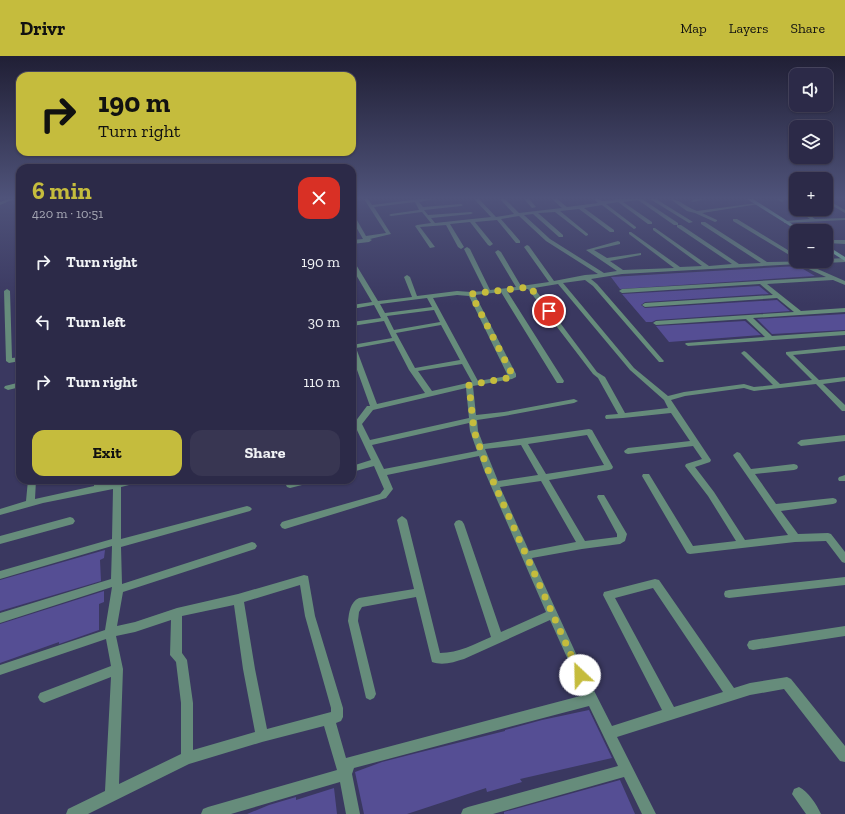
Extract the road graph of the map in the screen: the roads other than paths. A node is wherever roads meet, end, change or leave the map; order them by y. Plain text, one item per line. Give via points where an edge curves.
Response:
1 (363, 234) edge
2 (388, 234) edge
3 (423, 234) edge
4 (455, 234) edge
5 (482, 234) edge
6 (511, 234) edge
7 (541, 234) edge
8 (638, 234) edge
9 (662, 234) edge
10 (692, 234) edge
11 (720, 234) edge
12 (758, 234) edge
13 (365, 238) junction
14 (386, 238) dead end
15 (356, 240) edge
16 (356, 241) edge
17 (518, 242) dead end
18 (845, 242) edge
19 (618, 243) dead end
20 (833, 243) edge
21 (490, 244) dead end
22 (432, 247) dead end
23 (527, 247) dead end
24 (833, 249) edge
25 (498, 252) dead end
26 (639, 254) dead end
27 (789, 254) edge
28 (845, 259) edge
29 (606, 260) junction
30 (833, 260) edge
31 (789, 262) edge
32 (766, 264) junction
33 (737, 265) junction
34 (707, 267) junction
35 (815, 268) edge
36 (680, 269) junction
37 (356, 270) edge
38 (622, 272) junction
39 (602, 274) junction
40 (407, 277) dead end
41 (585, 277) junction
42 (835, 278) junction
43 (559, 282) junction
44 (761, 282) junction
45 (845, 283) edge
46 (552, 284) junction
47 (530, 287) junction
48 (519, 288) junction
49 (503, 290) junction
50 (7, 291) dead end
51 (488, 291) junction
52 (622, 291) dead end
53 (471, 294) junction
54 (429, 296) junction
55 (778, 296) junction
56 (416, 298) junction
57 (376, 303) junction
58 (645, 305) dead end
59 (356, 306) edge
60 (435, 308) junction
61 (845, 310) edge
62 (799, 313) junction
63 (384, 317) junction
64 (748, 317) junction
65 (356, 323) edge
66 (444, 323) junction
67 (656, 323) dead end
68 (392, 332) junction
69 (845, 332) edge
70 (770, 338) junction
71 (396, 339) junction
72 (688, 344) dead end
73 (356, 346) edge
74 (845, 348) edge
75 (744, 353) dead end
76 (356, 358) edge
77 (16, 360) edge
78 (661, 361) dead end
79 (463, 362) junction
80 (413, 370) junction
81 (845, 379) edge
82 (560, 381) dead end
83 (816, 381) junction
84 (472, 384) junction
85 (16, 386) edge
86 (778, 386) junction
87 (8, 388) dead end
88 (430, 394) junction
89 (667, 399) junction
90 (574, 402) dead end
91 (844, 406) edge
92 (374, 407) junction
93 (673, 410) junction
94 (623, 416) junction
95 (609, 417) dead end
96 (473, 419) junction
97 (356, 423) edge
98 (356, 428) edge
99 (845, 438) edge
100 (523, 442) junction
101 (367, 443) junction
102 (695, 443) junction
103 (801, 443) dead end
104 (481, 450) junction
105 (628, 451) dead end
106 (737, 455) dead end
107 (376, 462) junction
108 (794, 467) dead end
109 (356, 468) edge
110 (749, 472) junction
111 (381, 473) junction
112 (544, 476) junction
113 (646, 476) dead end
114 (32, 484) edge
115 (98, 484) edge
116 (121, 484) edge
117 (294, 484) edge
118 (117, 485) junction
119 (290, 485) dead end
120 (495, 485) junction
121 (601, 497) dead end
122 (834, 501) dead end
123 (30, 504) junction
124 (774, 508) junction
125 (247, 510) dead end
126 (0, 512) edge
127 (402, 520) dead end
128 (70, 521) dead end
129 (459, 524) dead end
130 (286, 525) dead end
131 (795, 538) junction
132 (0, 540) edge
133 (117, 542) junction
134 (743, 544) junction
135 (582, 545) junction
136 (252, 546) dead end
137 (526, 555) junction
138 (845, 559) edge
139 (0, 575) edge
140 (845, 581) edge
141 (117, 585) junction
142 (420, 592) junction
143 (729, 594) dead end
144 (238, 599) junction
145 (177, 613) junction
146 (552, 614) junction
147 (0, 618) edge
148 (845, 631) edge
149 (110, 633) junction
150 (497, 638) junction
151 (753, 644) dead end
152 (117, 669) junction
153 (0, 670) edge
154 (370, 694) dead end
155 (732, 695) junction
156 (44, 697) dead end
157 (592, 700) junction
158 (671, 714) junction
159 (328, 719) junction
160 (609, 733) junction
161 (262, 736) junction
162 (845, 756) edge
163 (187, 758) junction
164 (627, 770) junction
165 (345, 774) junction
166 (799, 794) dead end
167 (112, 795) junction
168 (73, 814) edge
169 (208, 814) edge
170 (353, 814) edge
171 (468, 814) edge
172 (649, 814) edge
173 (814, 814) edge

1 - 13 street
2 - 13 street
3 - 22 street
4 - 51 street
5 - 21 street
6 - 17 street
7 - 39 street
8 - 36 street
9 - 34 street
10 - 33 street
11 - 32 street
12 - 27 street
13 - 15 street
14 - 16 street
18 - 20 street
19 - 29 street via 589,250
23 - 46 street
24 - 28 street
25 - 48 street
26 - 29 street
28 - 30 street
29 - 38 street
31 - 32 street
32 - 33 street
33 - 34 street
34 - 36 street
35 - 42 street
36 - 38 street
37 - 57 street
38 - 39 street
39 - 41 street
40 - 56 street
41 - 43 street
41 - 78 street
42 - 44 street
42 - 45 street
43 - 46 street
43 - 89 street via 632,370
44 - 52 street
44 - 55 street
46 - 47 street
47 - 48 street
47 - 94 street via 595,373 601,377
48 - 49 street
49 - 51 street
49 - 82 street
50 - 77 street via 8,361
51 - 53 street
53 - 54 street
53 - 84 street via 512,374 512,377 508,378
54 - 56 street
54 - 60 street
55 - 58 street
55 - 62 street
56 - 57 street
57 - 59 street
57 - 63 street
60 - 63 street
60 - 66 street
61 - 62 street
62 - 64 street
63 - 65 street
63 - 68 street
64 - 67 street
64 - 70 street
66 - 68 street
66 - 79 street
68 - 71 street
69 - 70 street
70 - 72 street
71 - 73 street
71 - 80 street
74 - 83 street via 788,353
75 - 86 street
76 - 92 street
79 - 80 street
79 - 84 street
80 - 88 street
81 - 83 street
83 - 86 street
83 - 91 street
84 - 88 street
84 - 96 street
85 - 87 street
86 - 89 street via 754,389 744,386 684,394
88 - 92 street
89 - 93 street
90 - 96 street
92 - 97 street
93 - 94 street
93 - 102 street
94 - 95 street
96 - 101 street
96 - 104 street via 474,431
98 - 101 street
99 - 103 street
100 - 104 street
100 - 112 street
100 - 112 street via 589,432 609,466
101 - 107 street
102 - 105 street
102 - 134 street via 707,460 689,466 711,494
104 - 111 street
104 - 120 street
106 - 110 street
107 - 109 street
107 - 111 street
108 - 110 street
110 - 124 street
111 - 130 street via 389,489 383,496
112 - 120 street
112 - 135 street
113 - 134 street via 690,550
114 - 123 street
115 - 118 street
115 - 123 street
116 - 118 street
117 - 119 street
118 - 133 street
120 - 137 street
121 - 135 street via 622,538
122 - 124 street
123 - 126 street
124 - 131 street
125 - 133 street
127 - 142 street
128 - 132 street
129 - 150 street
131 - 134 street
131 - 138 street via 828,537
133 - 139 street
133 - 141 street
135 - 137 street
136 - 141 street
137 - 146 street
140 - 143 street
141 - 147 street
141 - 149 street
142 - 150 street via 436,658 464,654
142 - 154 street via 359,603 354,611 353,621
144 - 145 street
144 - 159 street via 304,579 310,616 337,708 337,717
144 - 161 street via 248,669
145 - 149 street
145 - 163 street via 176,655 181,660 187,703
146 - 150 street
146 - 157 street
148 - 151 street
149 - 152 street
149 - 153 street
152 - 156 street
152 - 167 street
155 - 158 street
155 - 158 street via 655,583 608,595
155 - 162 street via 787,683
157 - 160 street
157 - 165 street via 350,763
158 - 160 street
159 - 161 street
159 - 165 street
160 - 164 street
161 - 163 street
163 - 167 street
164 - 171 street
164 - 172 street
165 - 169 street
165 - 170 street
166 - 173 street
167 - 168 street

